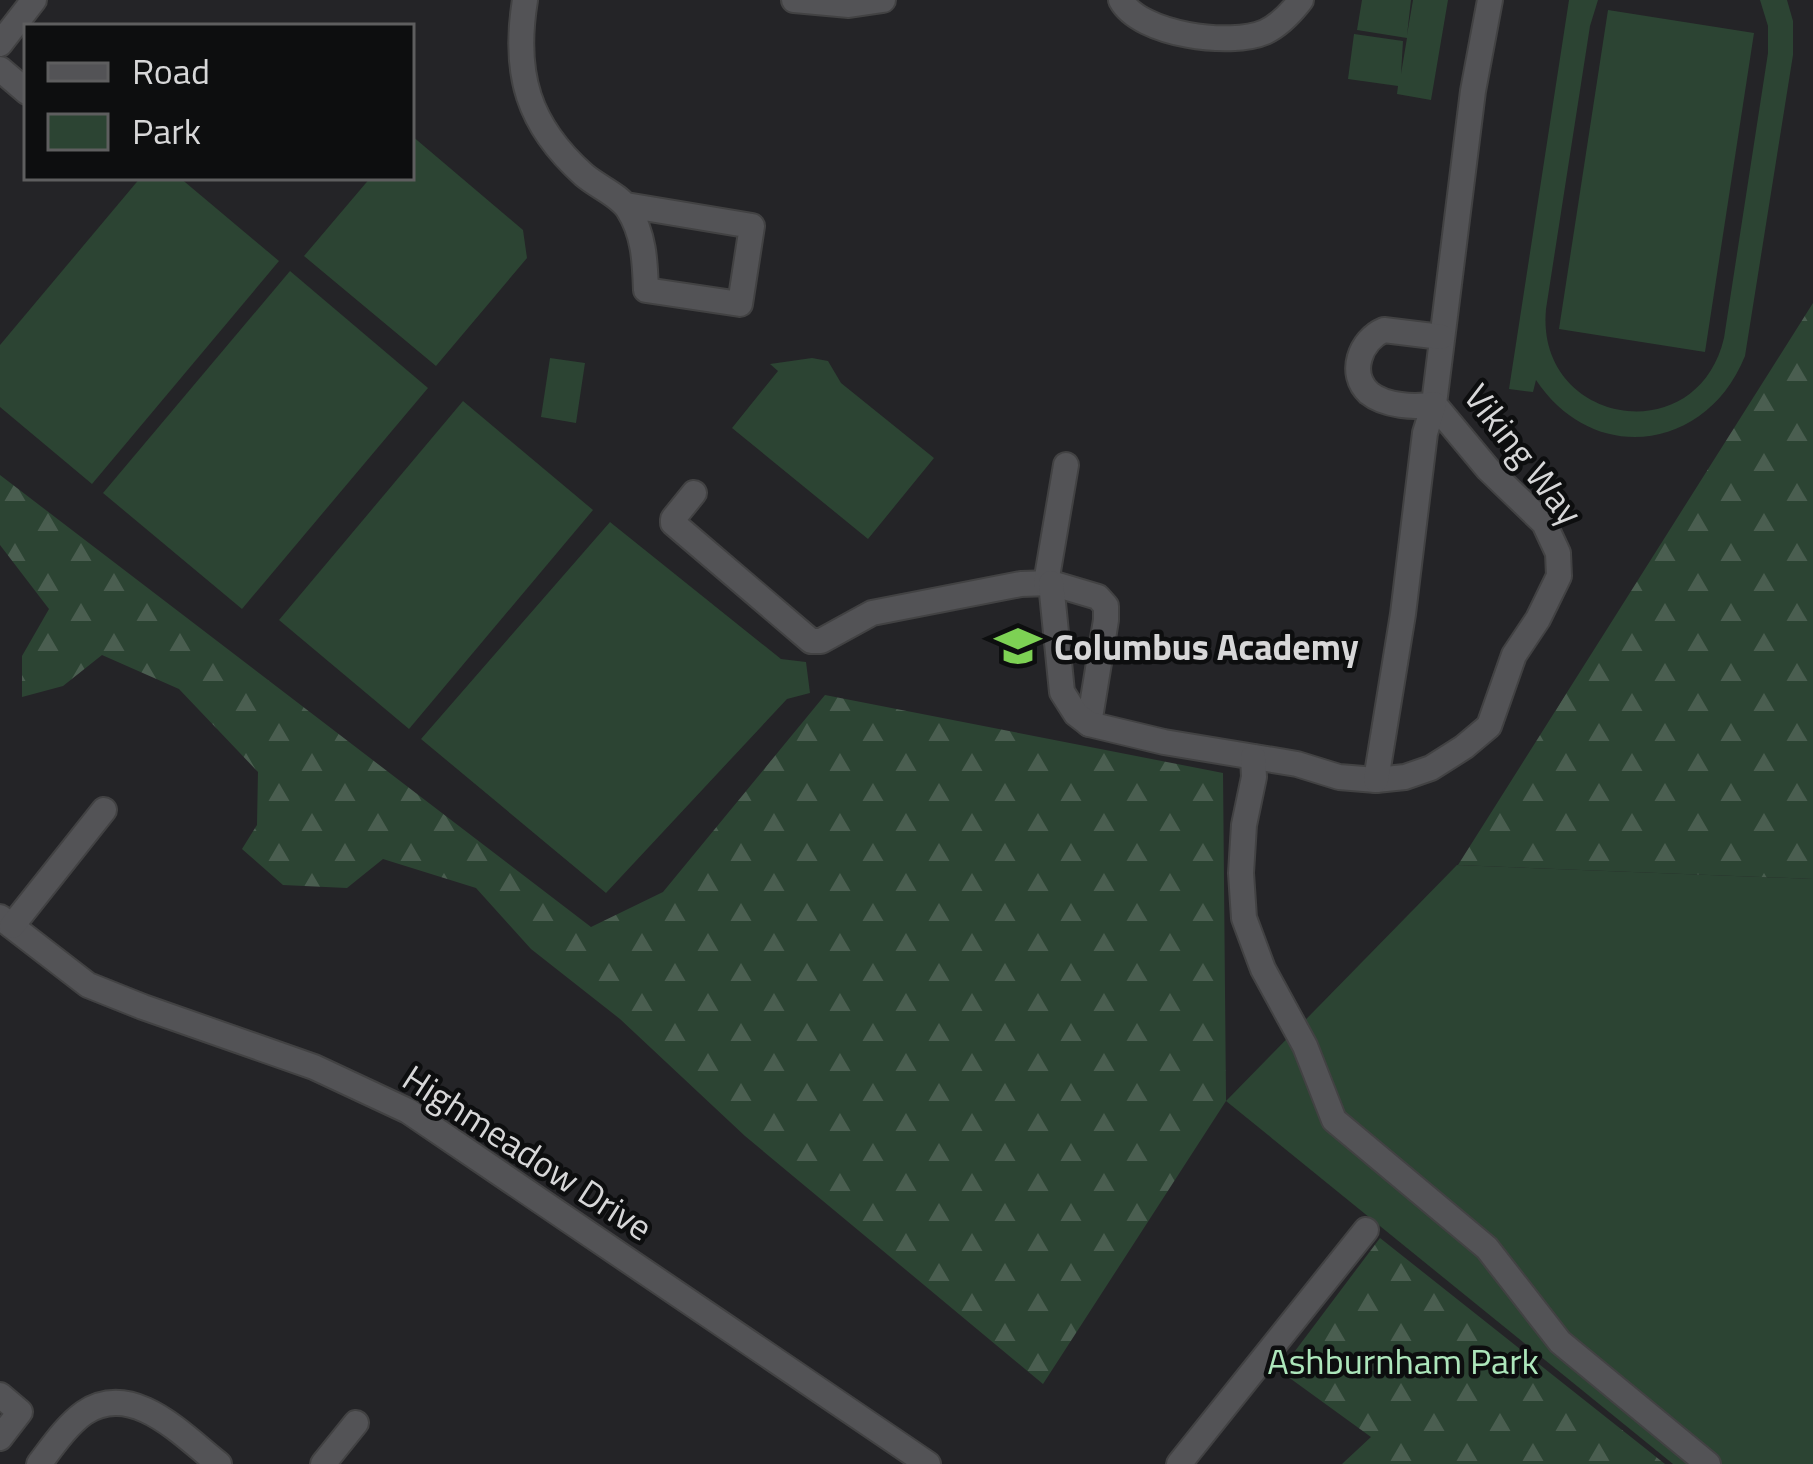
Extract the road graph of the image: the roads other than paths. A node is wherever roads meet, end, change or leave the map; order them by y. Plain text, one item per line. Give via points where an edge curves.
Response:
1 (34, 0) edge
2 (525, 0) edge
3 (794, 0) edge
4 (883, 0) edge
5 (1120, 0) edge
6 (1301, 0) edge
7 (1490, 0) edge
8 (0, 44) edge
9 (0, 69) edge
10 (24, 89) edge
11 (626, 205) junction
12 (1441, 337) junction
13 (1434, 404) junction
14 (1066, 465) dead end
15 (694, 493) dead end
16 (1048, 583) junction
17 (1089, 724) junction
18 (1253, 758) junction
19 (1376, 780) junction
20 (104, 809) dead end
21 (6, 921) edge
22 (1366, 1230) dead end
23 (0, 1395) edge
24 (356, 1423) dead end
25 (0, 1438) edge
26 (39, 1464) edge
27 (219, 1464) edge
28 (323, 1464) edge
29 (928, 1464) edge
30 (1179, 1464) edge
31 (1708, 1464) edge

1 - 8 street
2 - 11 street via 520,64 545,134
3 - 4 street
5 - 6 street via 1162,31 1238,39 1284,21
7 - 12 street, Viking Way
9 - 10 street
11 - 11 street via 752,226 740,304 646,290 639,231
12 - 13 street, Viking Way
12 - 13 street via 1384,330 1359,359 1365,389 1383,401
13 - 19 street
13 - 19 street, Viking Way via 1544,523 1559,576 1514,656 1489,726 1431,767
14 - 16 street
15 - 16 street via 673,523 811,641 872,613
16 - 17 street via 1062,692
16 - 17 street via 1106,606
17 - 18 street, Viking Way
18 - 19 street, Viking Way
18 - 31 street via 1244,918 1334,1120 1487,1248 1560,1342
20 - 21 street
21 - 29 street, Highmeadow Drive via 100,991 314,1066 408,1111
22 - 30 street
23 - 25 street via 20,1412
24 - 28 street
26 - 27 street via 86,1412 119,1402 166,1422

